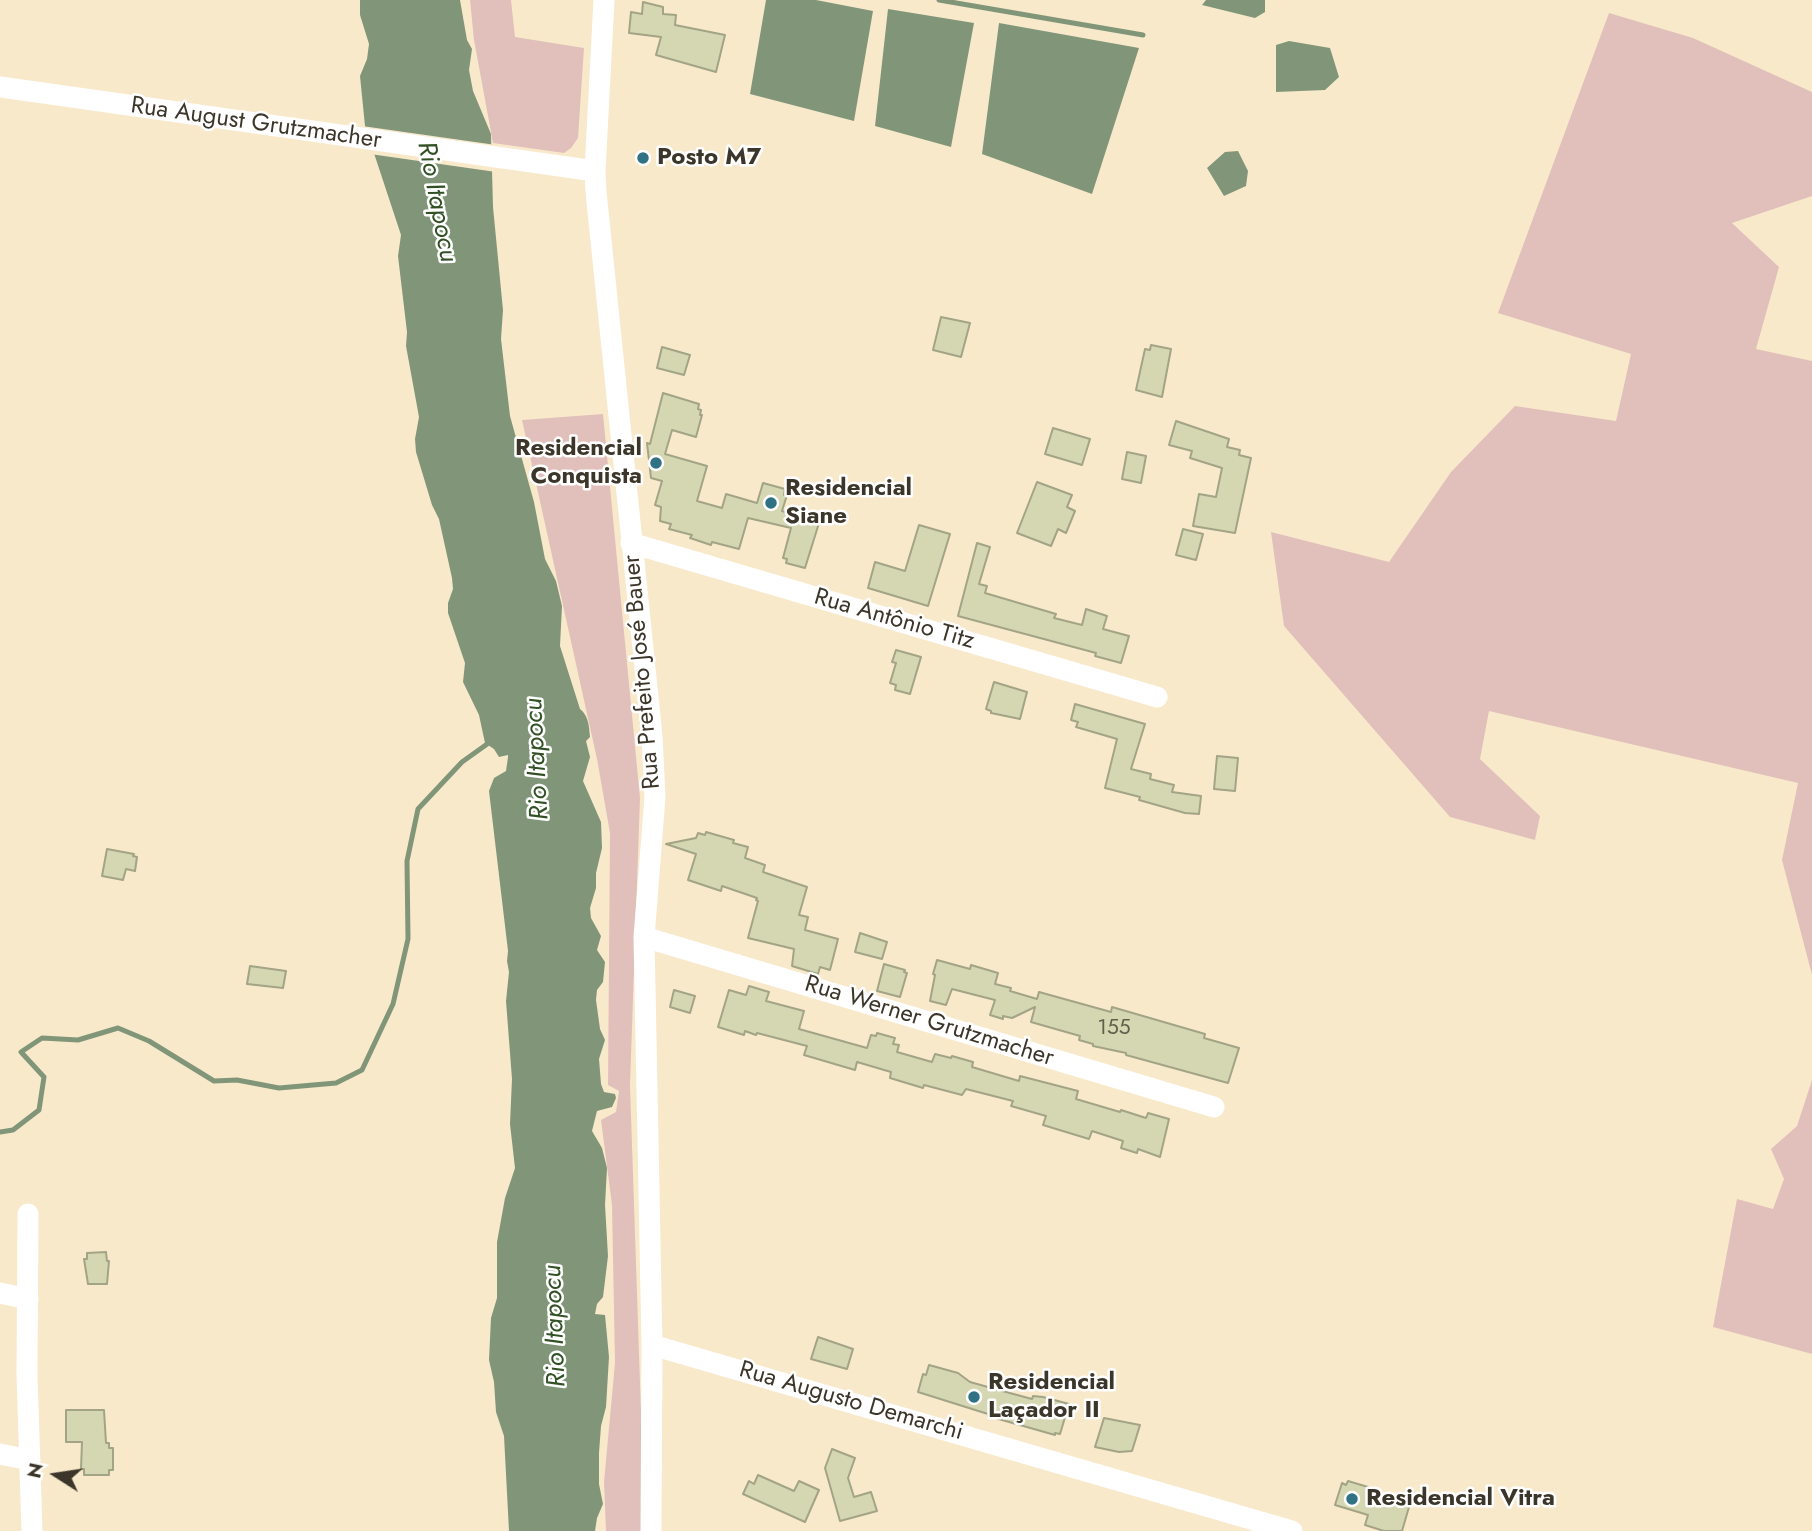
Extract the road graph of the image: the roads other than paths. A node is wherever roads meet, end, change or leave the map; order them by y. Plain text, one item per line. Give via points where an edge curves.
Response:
1 (604, 0) edge
2 (0, 87) edge
3 (595, 171) junction
4 (631, 542) junction
5 (1157, 697) dead end
6 (643, 937) junction
7 (1214, 1107) dead end
8 (28, 1214) dead end
9 (0, 1293) edge
10 (28, 1299) junction
11 (652, 1345) junction
12 (0, 1454) edge
13 (30, 1460) junction
14 (32, 1531) edge
15 (651, 1531) edge
16 (1292, 1531) edge

1 - 3 street, Rua Prefeito José Bauer
2 - 3 street, Rua August Grutzmacher
3 - 4 street, Rua Prefeito José Bauer
4 - 5 street, Rua Antônio Titz
4 - 6 street, Rua Prefeito José Bauer via 655,797
6 - 7 street, Rua Werner Grutzmacher
6 - 11 street, Rua Prefeito José Bauer
8 - 10 street
9 - 10 street
10 - 13 street
11 - 15 street, Rua Prefeito José Bauer
11 - 16 street, Rua Augusto Demarchi
12 - 13 street
13 - 14 street

